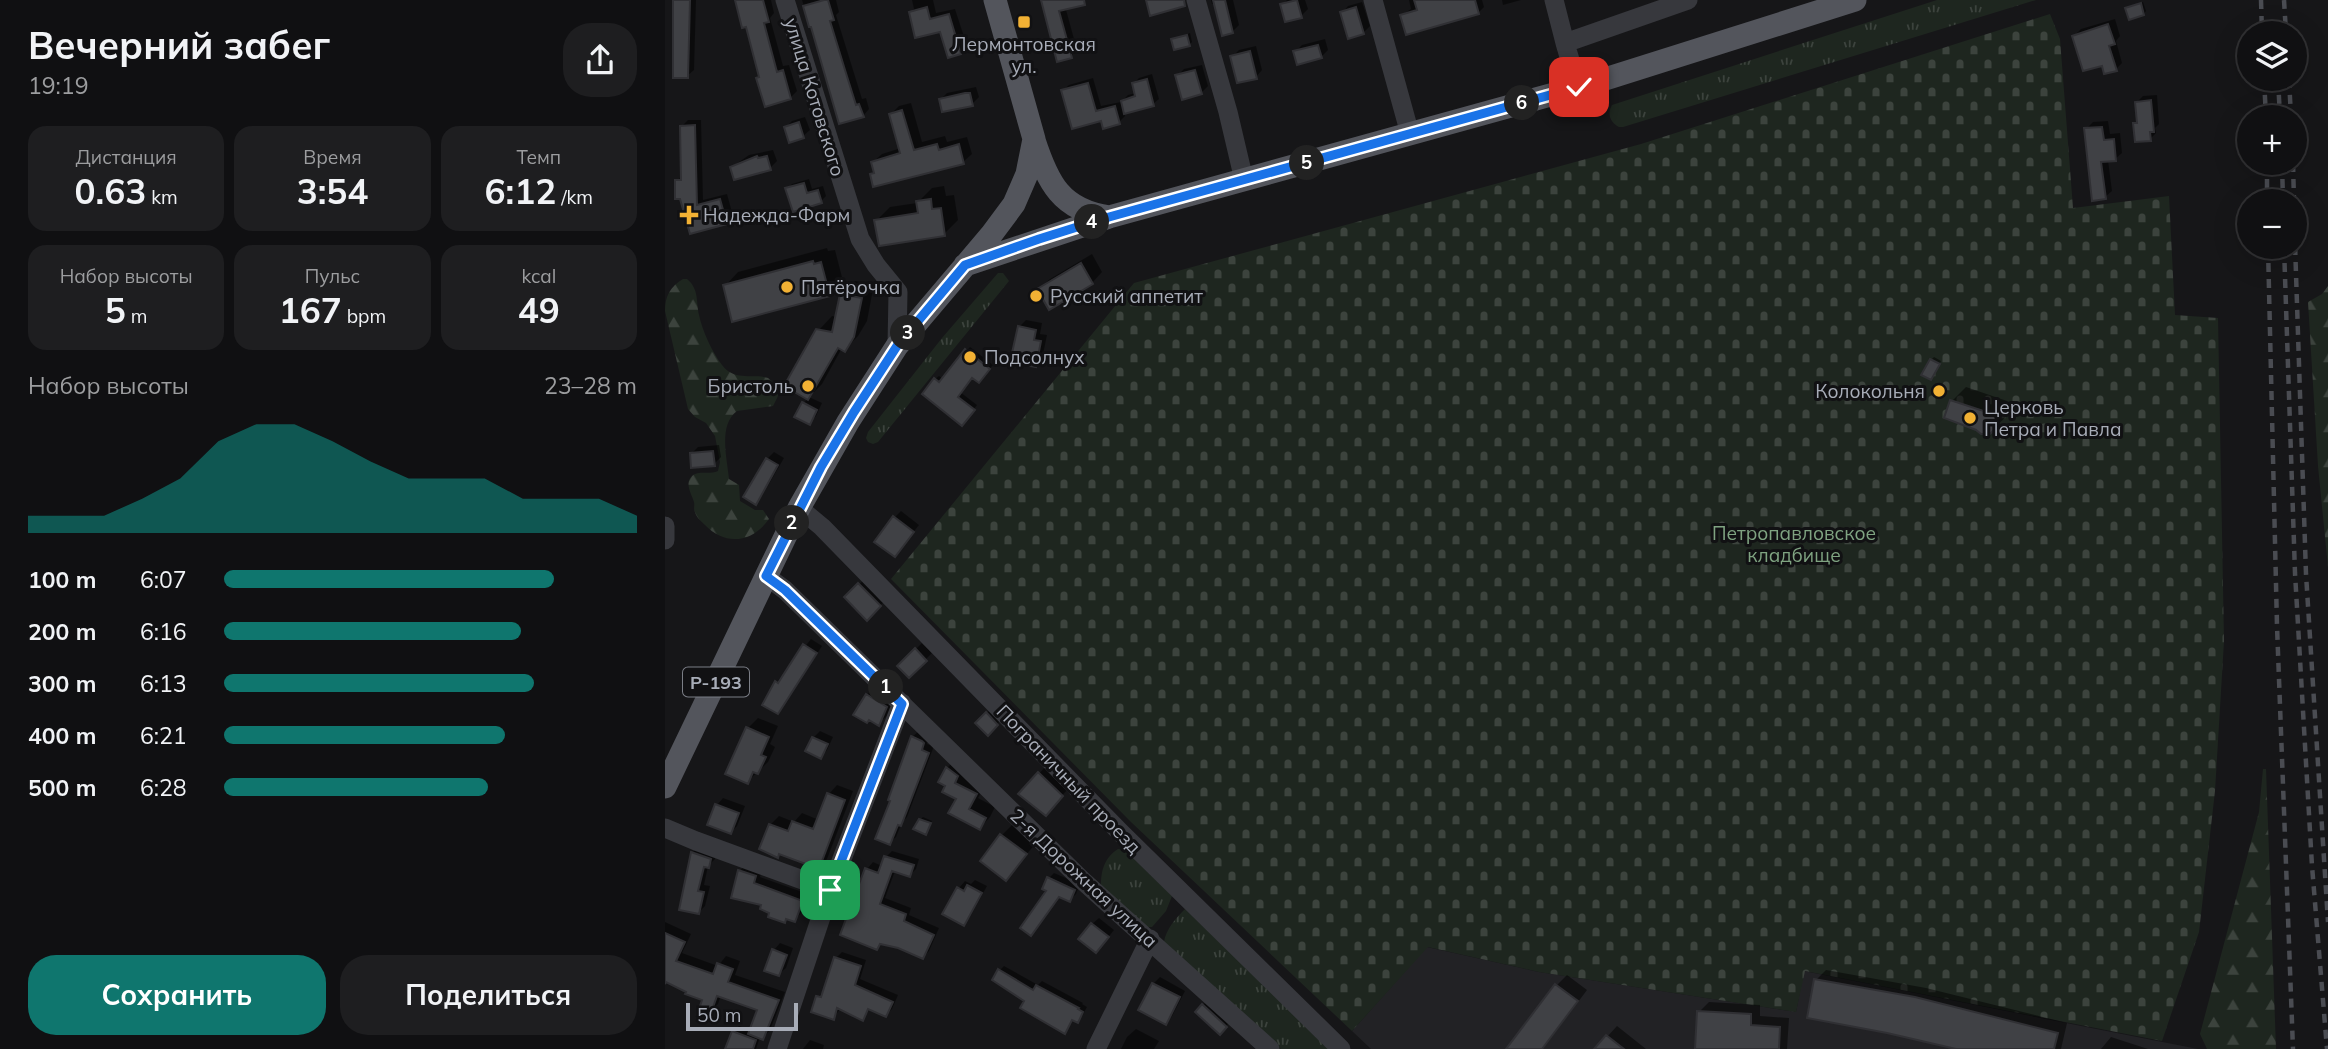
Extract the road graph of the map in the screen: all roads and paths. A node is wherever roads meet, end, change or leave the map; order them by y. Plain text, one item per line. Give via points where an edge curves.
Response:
1 (785, 0) edge
2 (995, 0) edge
3 (1196, 0) edge
4 (1373, 0) edge
5 (1554, 0) edge
6 (1688, 0) edge
7 (1855, 0) edge
8 (1565, 43) junction
9 (1579, 87) junction
10 (1410, 134) junction
11 (1034, 139) junction
12 (1244, 180) junction
13 (1109, 217) junction
14 (965, 265) junction
15 (897, 346) junction
16 (799, 508) junction
17 (665, 526) edge
18 (665, 540) edge
19 (766, 576) junction
20 (902, 704) junction
21 (665, 788) edge
22 (665, 828) edge
23 (830, 890) junction
24 (1150, 939) junction
25 (777, 1049) edge
26 (1096, 1049) edge
27 (1270, 1049) edge
28 (1341, 1049) edge

1 - 15 street, улица Котовского via 860,239 898,292
2 - 11 main road
3 - 12 street
4 - 10 street
5 - 8 street
6 - 8 street
7 - 9 main road
8 - 9 street
9 - 10 main road
10 - 12 main road
11 - 13 main road via 1044,169 1061,195 1090,214
11 - 14 main road via 1027,174 1014,204
12 - 13 main road
13 - 14 main road
14 - 15 main road, Р-193
15 - 16 main road, Р-193
16 - 19 main road, Р-193
16 - 28 street, Пограничный проезд
17 - 18 street
19 - 20 street, 2-я Дорожная улица
19 - 21 main road, Р-193
20 - 23 street
20 - 24 street, 2-я Дорожная улица via 1082,880
22 - 23 street
23 - 25 street
24 - 26 street
24 - 27 street, 2-я Дорожная улица

